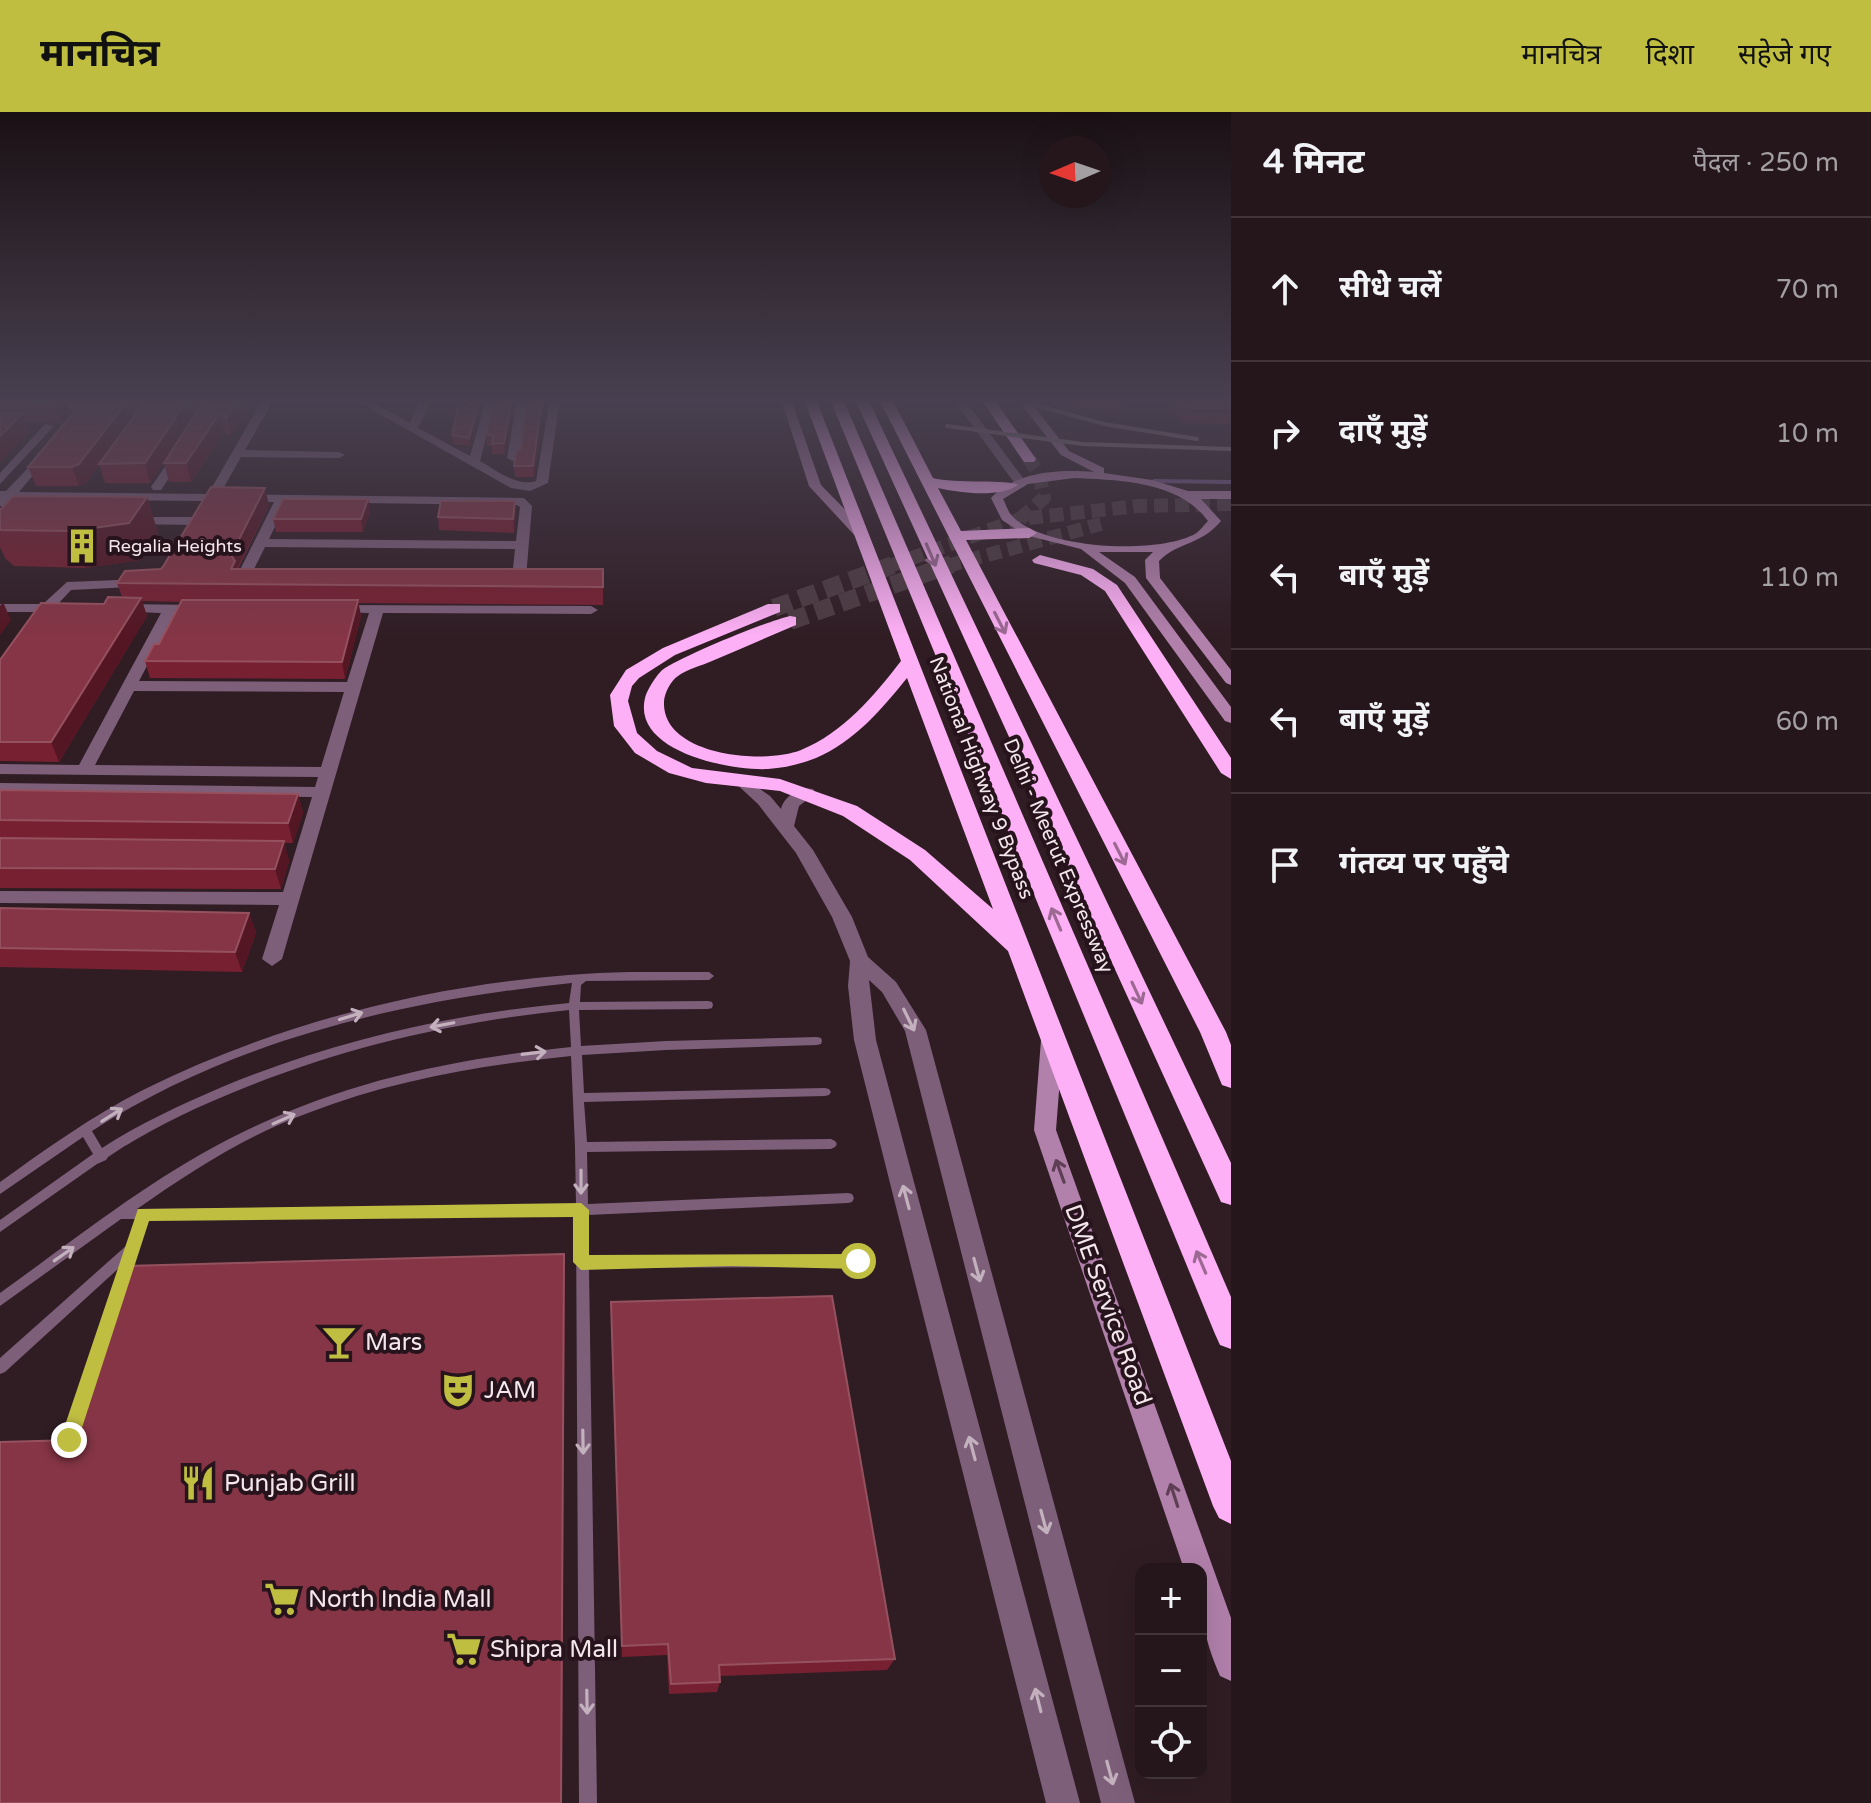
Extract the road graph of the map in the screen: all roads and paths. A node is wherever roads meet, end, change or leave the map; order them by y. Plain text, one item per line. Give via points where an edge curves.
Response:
1 (21, 478) edge
2 (163, 478) edge
3 (223, 478) edge
4 (503, 478) edge
5 (543, 478) edge
6 (812, 478) edge
7 (840, 478) edge
8 (869, 478) edge
9 (898, 478) edge
10 (1014, 478) edge
11 (1036, 478) edge
12 (1110, 478) edge
13 (1123, 478) edge
14 (925, 480) joint
15 (1129, 480) junction
16 (1016, 484) junction
17 (157, 487) junction
18 (90, 492) junction
19 (215, 492) junction
20 (7, 494) edge
21 (1188, 495) junction
22 (283, 497) junction
23 (1231, 500) edge
24 (0, 513) edge
25 (106, 521) edge
26 (198, 521) junction
27 (1213, 526) junction
28 (1231, 526) edge
29 (1029, 533) junction
30 (863, 536) junction
31 (956, 537) junction
32 (187, 540) edge
33 (260, 543) junction
34 (523, 545) junction
35 (1080, 547) junction
36 (1165, 547) junction
37 (1040, 560) dead end
38 (245, 574) edge
39 (519, 578) edge
40 (156, 582) edge
41 (0, 608) edge
42 (45, 608) junction
43 (77, 608) edge
44 (108, 608) edge
45 (171, 608) junction
46 (774, 608) tunnel mouth
47 (218, 609) edge
48 (314, 609) edge
49 (377, 609) junction
50 (591, 610) edge
51 (790, 621) tunnel mouth
52 (27, 634) edge
53 (911, 660) junction
54 (1231, 680) edge
55 (129, 686) junction
56 (354, 687) junction
57 (1231, 718) edge
58 (0, 769) edge
59 (84, 770) junction
60 (328, 772) junction
61 (1231, 773) edge
62 (740, 780) junction
63 (322, 792) junction
64 (3, 793) edge
65 (807, 793) junction
66 (786, 825) junction
67 (0, 897) edge
68 (290, 899) junction
69 (1019, 950) junction
70 (272, 959) dead end
71 (860, 961) junction
72 (709, 976) dead end
73 (583, 978) junction
74 (708, 1005) dead end
75 (574, 1006) junction
76 (1213, 1032) junction
77 (1053, 1037) junction
78 (817, 1041) dead end
79 (578, 1048) junction
80 (1231, 1057) edge
81 (1231, 1078) edge
82 (825, 1092) dead end
83 (579, 1098) junction
84 (86, 1132) junction
85 (831, 1144) dead end
86 (581, 1147) junction
87 (102, 1157) junction
88 (0, 1189) edge
89 (1231, 1193) edge
90 (848, 1198) dead end
91 (581, 1210) junction
92 (120, 1214) junction
93 (143, 1214) junction
94 (0, 1227) edge
95 (132, 1247) junction
96 (858, 1261) dead end
97 (581, 1262) junction
98 (0, 1300) edge
99 (1231, 1334) edge
100 (0, 1367) edge
101 (69, 1440) edge
102 (1231, 1506) edge
103 (1197, 1563) edge
104 (1207, 1593) edge
105 (1231, 1665) edge
106 (588, 1803) edge
107 (1063, 1803) edge
108 (1118, 1803) edge

1 - 20 street
2 - 17 street
3 - 19 street
4 - 5 street via 530,487
6 - 30 street
7 - 30 highway, National Highway 9 Bypass
99 -> 8 highway, Delhi - Meerut Expressway
9 -> 89 highway, Delhi - Meerut Expressway
10 - 16 street
11 - 16 street
12 - 15 street
13 - 15 street
14 - 16 highway via 977,490
14 - 31 highway
15 - 21 street
16 - 29 street via 997,498 998,507
17 - 18 street
17 - 19 street
18 - 19 street
18 - 20 street
19 - 22 street
19 - 26 street
20 - 24 street
21 - 23 street
21 - 27 street via 1210,509
22 - 33 street
22 - 34 street via 520,501 526,506
25 - 26 street
26 - 32 street
27 - 28 street
27 - 36 street
29 - 31 highway
29 - 35 street
30 - 53 highway, National Highway 9 Bypass
31 -> 76 highway
33 - 34 street
33 - 38 street
34 - 39 street
35 - 36 street
35 - 57 street via 1130,580
36 - 54 street via 1152,560 1153,578
37 - 61 highway via 1087,572 1111,588
40 - 42 street via 67,586
41 - 42 street
42 - 43 street
42 - 52 street
44 - 45 street
45 - 47 street
45 - 55 street
46 - 62 highway via 650,662 624,685 619,702 628,736 641,750 687,773
48 - 49 street
49 - 50 street
49 - 56 street
51 - 53 highway via 669,673 655,689 653,701 663,729 685,747 726,762 793,760 851,727
53 - 69 highway, National Highway 9 Bypass
55 - 56 street
55 - 59 street
56 - 60 street
58 - 59 street
59 - 60 street
60 - 63 street
62 - 65 highway
62 - 66 street
63 - 64 street
63 - 68 street via 297,852
65 - 66 street via 791,803
65 - 69 highway via 917,852
66 - 71 street via 823,880
67 - 68 street
68 - 70 street
69 - 77 highway, National Highway 9 Bypass
107 -> 71 street via 865,1040
71 -> 108 street via 889,987 915,1030
72 - 73 lane
73 - 75 lane via 576,984
84 -> 73 lane via 145,1095 234,1053 319,1026 447,994
74 - 75 lane
75 - 79 lane
75 -> 87 lane via 415,1030 333,1053 149,1125
76 - 80 street
76 - 81 highway
77 - 102 highway, National Highway 9 Bypass
103 -> 77 street, DME Service Road via 1045,1130
78 - 79 lane
79 - 83 lane
92 -> 79 lane via 160,1184 234,1142 350,1091 477,1060
82 - 83 lane
83 - 86 lane
84 - 87 lane
84 - 88 lane
85 - 86 lane
86 -> 91 lane
87 - 94 lane
90 - 91 lane
91 - 93 lane
91 - 97 lane
92 - 93 lane
98 -> 92 lane
93 - 95 lane
95 - 100 lane
95 - 101 lane
96 - 97 lane
97 -> 106 lane
104 - 105 street

